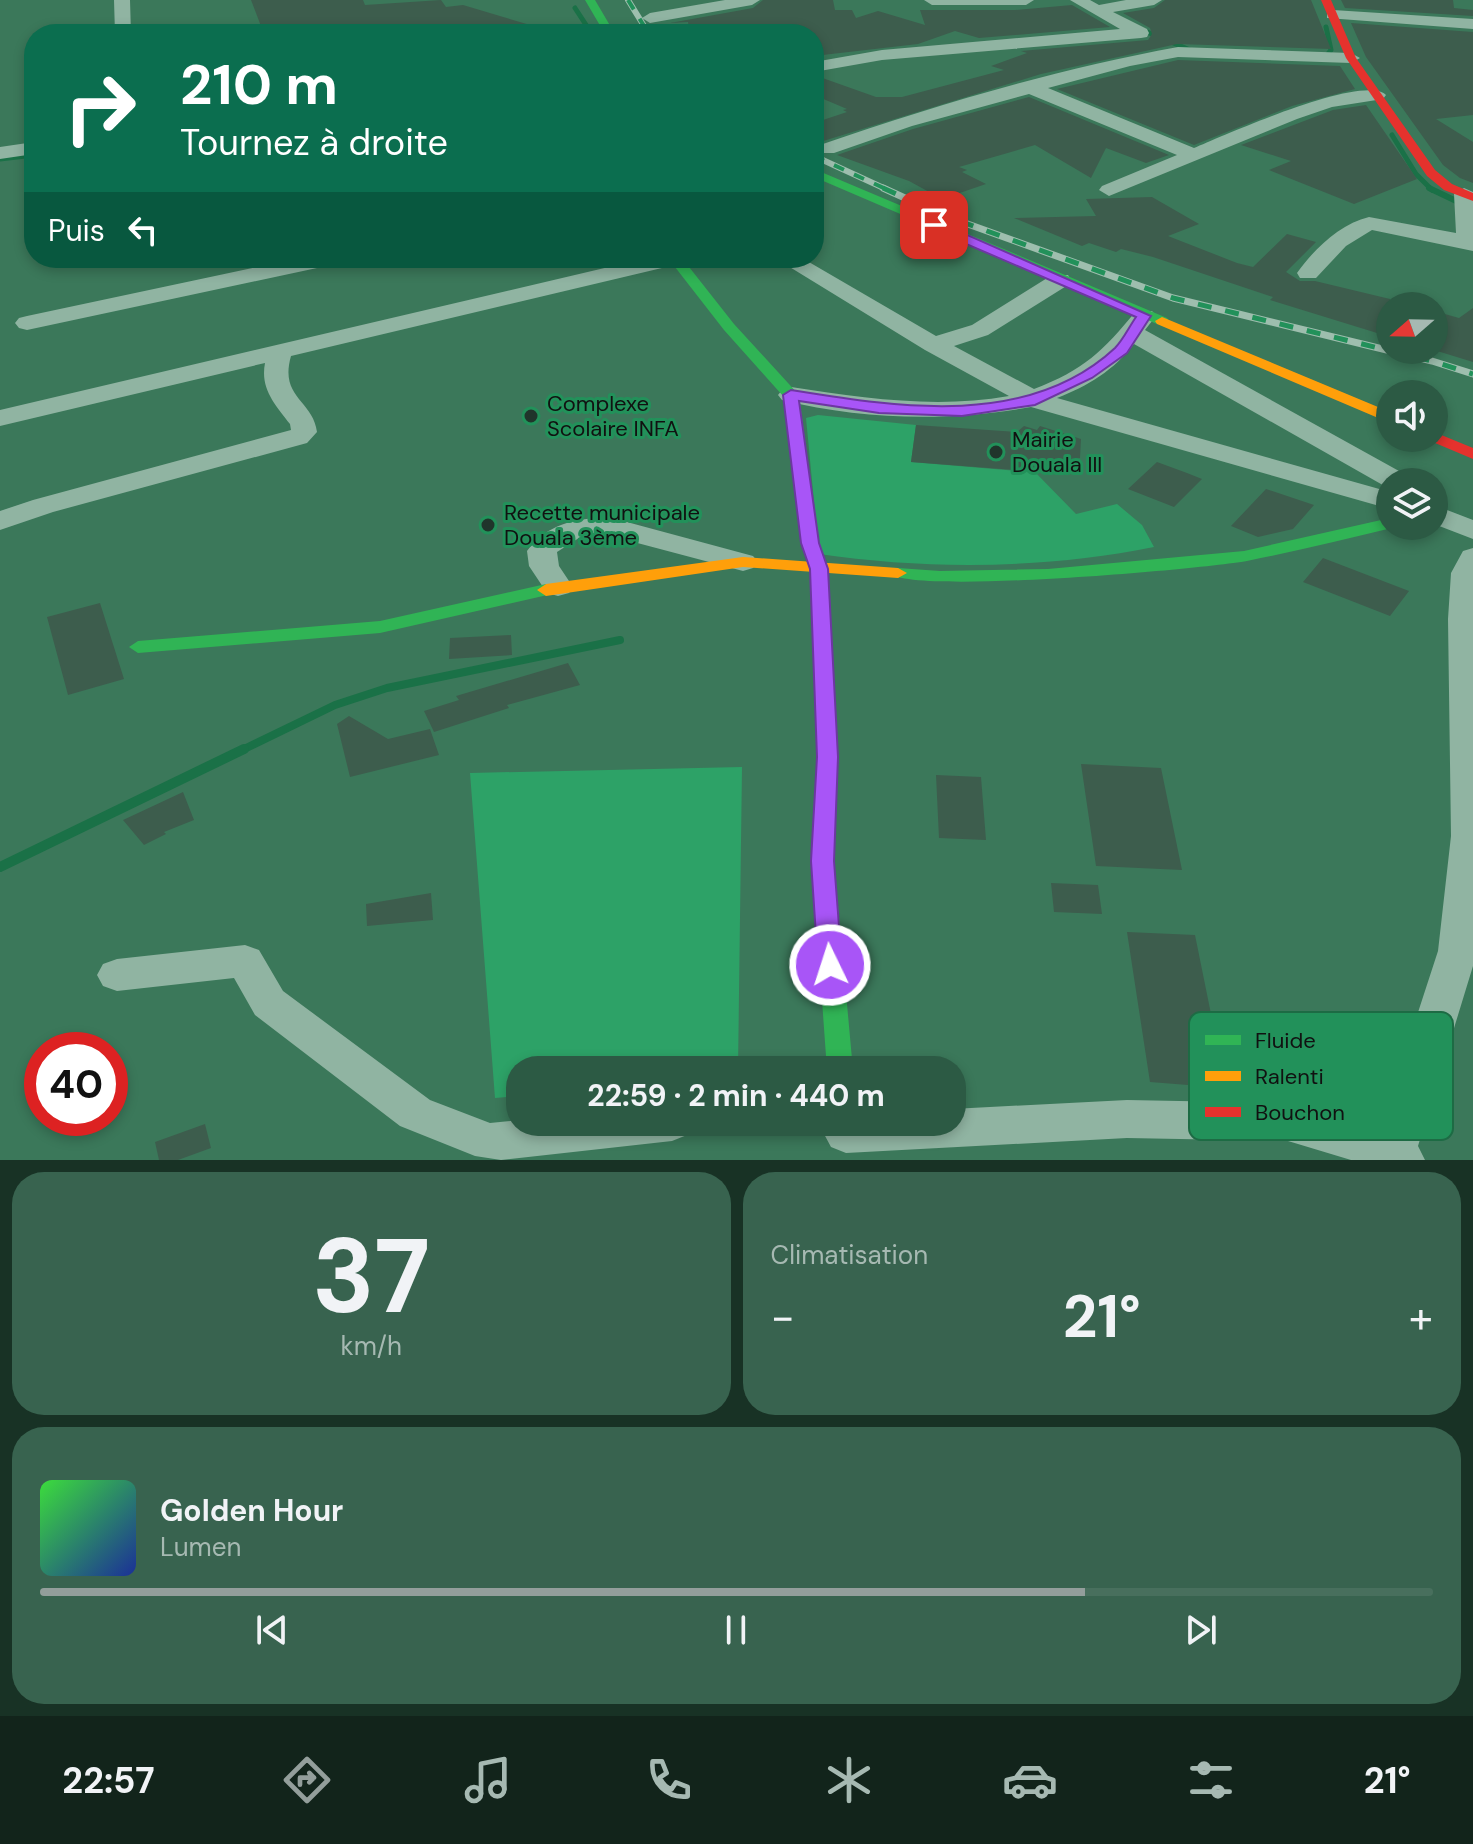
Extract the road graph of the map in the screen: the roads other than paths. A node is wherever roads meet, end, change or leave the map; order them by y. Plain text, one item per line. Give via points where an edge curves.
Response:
1 (122, 0) edge
2 (590, 0) edge
3 (752, 0) edge
4 (932, 0) edge
5 (1026, 0) edge
6 (1078, 0) edge
7 (1154, 0) edge
8 (683, 6) edge
9 (1329, 8) edge
10 (1096, 10) junction
11 (650, 18) dead end
12 (123, 24) edge
13 (604, 24) edge
14 (1473, 24) edge
15 (1138, 32) junction
16 (1178, 52) junction
17 (1351, 58) junction
18 (824, 65) edge
19 (1031, 88) junction
20 (1377, 95) junction
21 (24, 149) edge
22 (827, 149) dead end
23 (0, 153) edge
24 (1193, 154) junction
25 (824, 177) edge
26 (1109, 190) dead end
27 (1469, 196) edge
28 (1472, 243) edge
29 (284, 268) edge
30 (633, 268) edge
31 (683, 268) edge
32 (803, 268) edge
33 (1308, 273) dead end
34 (1060, 280) junction
35 (27, 323) dead end
36 (1139, 324) junction
37 (934, 345) junction
38 (280, 352) junction
39 (791, 395) junction
40 (1035, 400) junction
41 (1376, 413) edge
42 (0, 418) edge
43 (1448, 443) edge
44 (1473, 454) edge
45 (1376, 469) edge
46 (1376, 497) edge
47 (0, 521) edge
48 (1376, 526) edge
49 (1473, 557) edge
50 (743, 562) junction
51 (819, 569) junction
52 (558, 587) junction
53 (138, 647) dead end
54 (117, 975) dead end
55 (1440, 1012) edge
56 (839, 1056) edge
57 (1189, 1120) edge
58 (545, 1136) edge
59 (843, 1139) edge
60 (1349, 1140) edge
61 (1398, 1159) edge

1 - 12 street
2 - 13 street
3 - 8 street
4 - 5 street
6 - 10 street
7 - 10 street
8 - 11 street
9 - 14 street
9 - 17 street
10 - 15 street
15 - 16 street
15 - 18 street via 882,55
16 - 17 street
16 - 19 street
17 - 20 street
19 - 22 street
19 - 24 street
20 - 24 street via 1329,102
20 - 27 street via 1431,173
21 - 23 street
24 - 26 street
25 - 34 street
27 - 28 street via 1465,229
28 - 33 street via 1362,224
29 - 35 street
30 - 38 street
31 - 39 street
32 - 37 street
34 - 36 street
34 - 37 street via 980,330
36 - 40 street via 1122,350
36 - 41 street
36 - 45 street
37 - 40 street
38 - 42 street
38 - 47 street via 273,382 303,423 298,437
39 - 40 street via 879,409 962,411
39 - 51 street via 810,543
40 - 46 street
43 - 44 street
48 - 51 street via 1244,556 1048,574 940,576
49 - 55 street via 1466,573 1463,619 1469,836 1458,951
50 - 51 street
50 - 52 street
50 - 52 street via 612,527 590,526 551,539 542,551 544,566
51 - 56 street via 828,757 823,861
52 - 53 street via 380,627
54 - 58 street via 245,961 269,1003 415,1113 490,1142
57 - 59 street via 1127,1119
60 - 61 street

